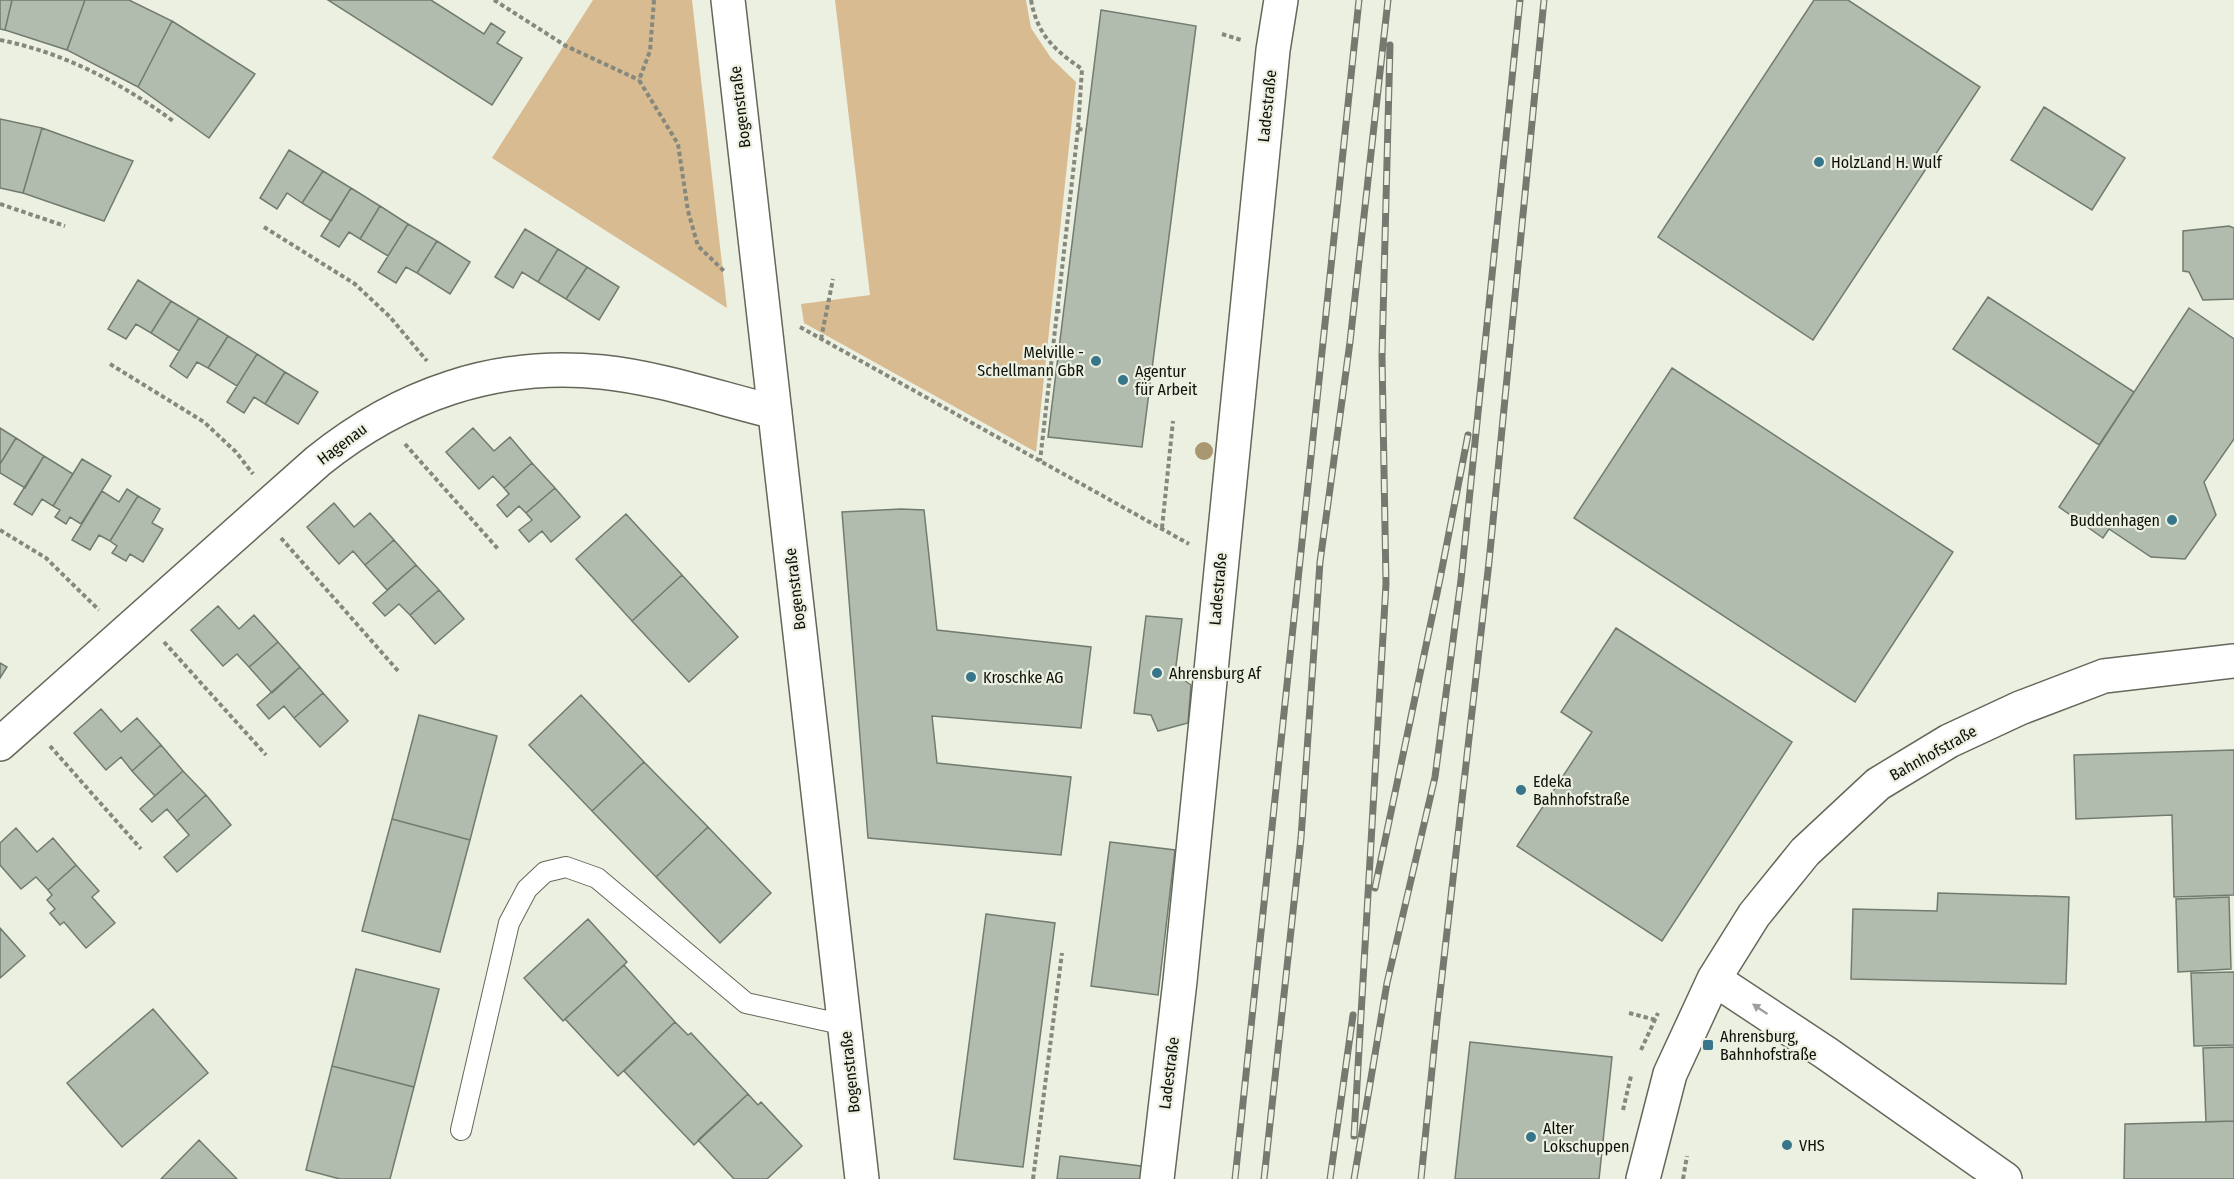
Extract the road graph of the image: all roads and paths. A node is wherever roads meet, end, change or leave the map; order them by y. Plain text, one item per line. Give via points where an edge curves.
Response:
1 (494, 0) edge
2 (654, 0) edge
3 (728, 0) edge
4 (1031, 0) edge
5 (1281, 0) edge
6 (0, 40) edge
7 (639, 80) junction
8 (173, 121) dead end
9 (1078, 129) junction
10 (1086, 130) dead end
11 (0, 204) edge
12 (65, 226) dead end
13 (264, 227) dead end
14 (833, 279) dead end
15 (763, 305) junction
16 (1063, 311) dead end
17 (1056, 312) junction
18 (821, 339) junction
19 (110, 364) dead end
20 (448, 387) junction
21 (775, 412) junction
22 (384, 415) junction
23 (1173, 421) dead end
24 (1040, 461) junction
25 (267, 507) junction
26 (1162, 528) junction
27 (0, 530) edge
28 (498, 549) dead end
29 (1220, 563) junction
30 (132, 626) junction
31 (2234, 661) edge
32 (399, 672) dead end
33 (27, 720) junction
34 (0, 744) edge
35 (266, 755) dead end
36 (141, 849) dead end
37 (1062, 953) dead end
38 (1714, 979) junction
39 (1629, 1013) dead end
40 (1662, 1023) dead end
41 (845, 1025) junction
42 (461, 1130) dead end
43 (1688, 1152) dead end
44 (862, 1179) edge
45 (1033, 1179) edge
46 (1157, 1179) edge
47 (1643, 1179) edge
48 (1683, 1179) edge
49 (2005, 1179) edge

1 - 7 path via 566,46
2 - 7 path via 650,51
3 - 15 street, Bogenstraße
4 - 9 path via 1037,25 1044,35 1082,69
5 - 29 street, Ladestraße
6 - 8 path via 83,67
7 - 15 path via 678,144 688,211 698,246
9 - 10 path
9 - 17 path
11 - 12 path
13 - 20 path via 355,284 390,317
14 - 18 path
15 - 18 path
15 - 21 street, Bogenstraße
16 - 17 path
17 - 24 path
18 - 24 path
19 - 25 path via 204,422 236,452
20 - 21 street, Hagenau via 532,370 602,372
20 - 22 street, Hagenau
21 - 41 street, Bogenstraße
22 - 25 street, Hagenau via 337,446
22 - 28 path
23 - 26 path
24 - 26 path
25 - 30 street, Hagenau
25 - 32 path
26 - 29 path
27 - 30 path via 46,558
29 - 46 street, Ladestraße
30 - 33 street, Hagenau
30 - 35 path
31 - 38 street, Bahnhofstraße via 2104,676 2020,708 1911,763 1878,784 1805,852 1754,915
33 - 34 street, Hagenau
33 - 36 path
37 - 45 path
38 - 47 street, Bahnhofstraße via 1670,1074
49 -> 38 street
39 - 40 path
41 - 42 lane via 747,1003 597,878 566,867 545,872 527,889 509,923
41 - 44 street, Bogenstraße
43 - 48 path

